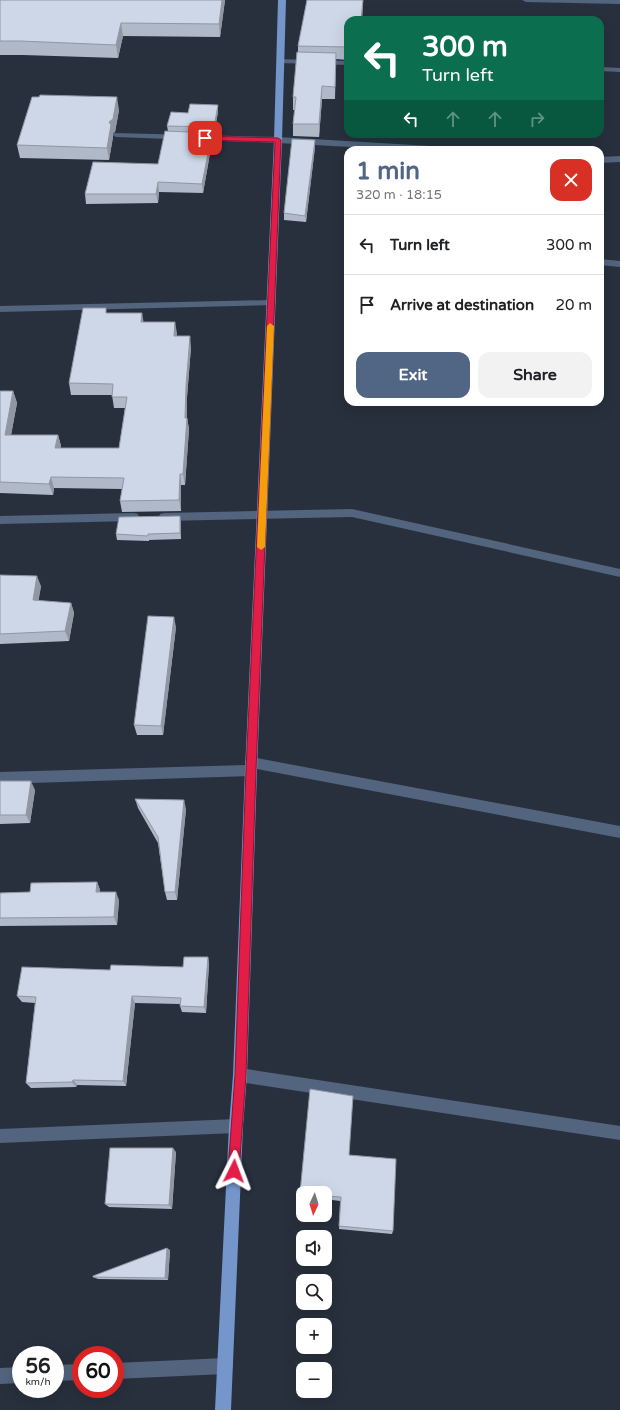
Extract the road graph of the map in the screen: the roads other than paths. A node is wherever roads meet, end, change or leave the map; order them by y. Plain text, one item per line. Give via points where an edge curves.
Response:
1 (282, 0) edge
2 (526, 0) edge
3 (620, 2) edge
4 (280, 61) junction
5 (344, 63) edge
6 (604, 69) edge
7 (620, 70) edge
8 (116, 135) dead end
9 (278, 140) junction
10 (380, 146) edge
11 (604, 160) edge
12 (620, 160) edge
13 (604, 262) edge
14 (620, 264) edge
15 (271, 303) junction
16 (0, 310) edge
17 (262, 515) junction
18 (0, 520) edge
19 (620, 573) edge
20 (251, 766) junction
21 (0, 778) edge
22 (620, 832) edge
23 (240, 1075) junction
24 (236, 1126) junction
25 (620, 1133) edge
26 (0, 1136) edge
27 (225, 1366) junction
28 (124, 1371) edge
29 (12, 1375) edge
30 (0, 1376) edge
31 (223, 1410) edge

1 - 4 main road
2 - 3 street
4 - 5 street
4 - 9 main road
6 - 7 street
8 - 9 street
9 - 10 street
9 - 15 main road
11 - 12 street
13 - 14 street
15 - 16 street
15 - 17 main road
17 - 18 street
17 - 19 street via 352,513
17 - 20 main road
20 - 21 street
20 - 22 street
20 - 23 main road
23 - 24 main road
23 - 25 street
24 - 26 street
24 - 27 main road
27 - 28 street
27 - 31 main road
29 - 30 street

